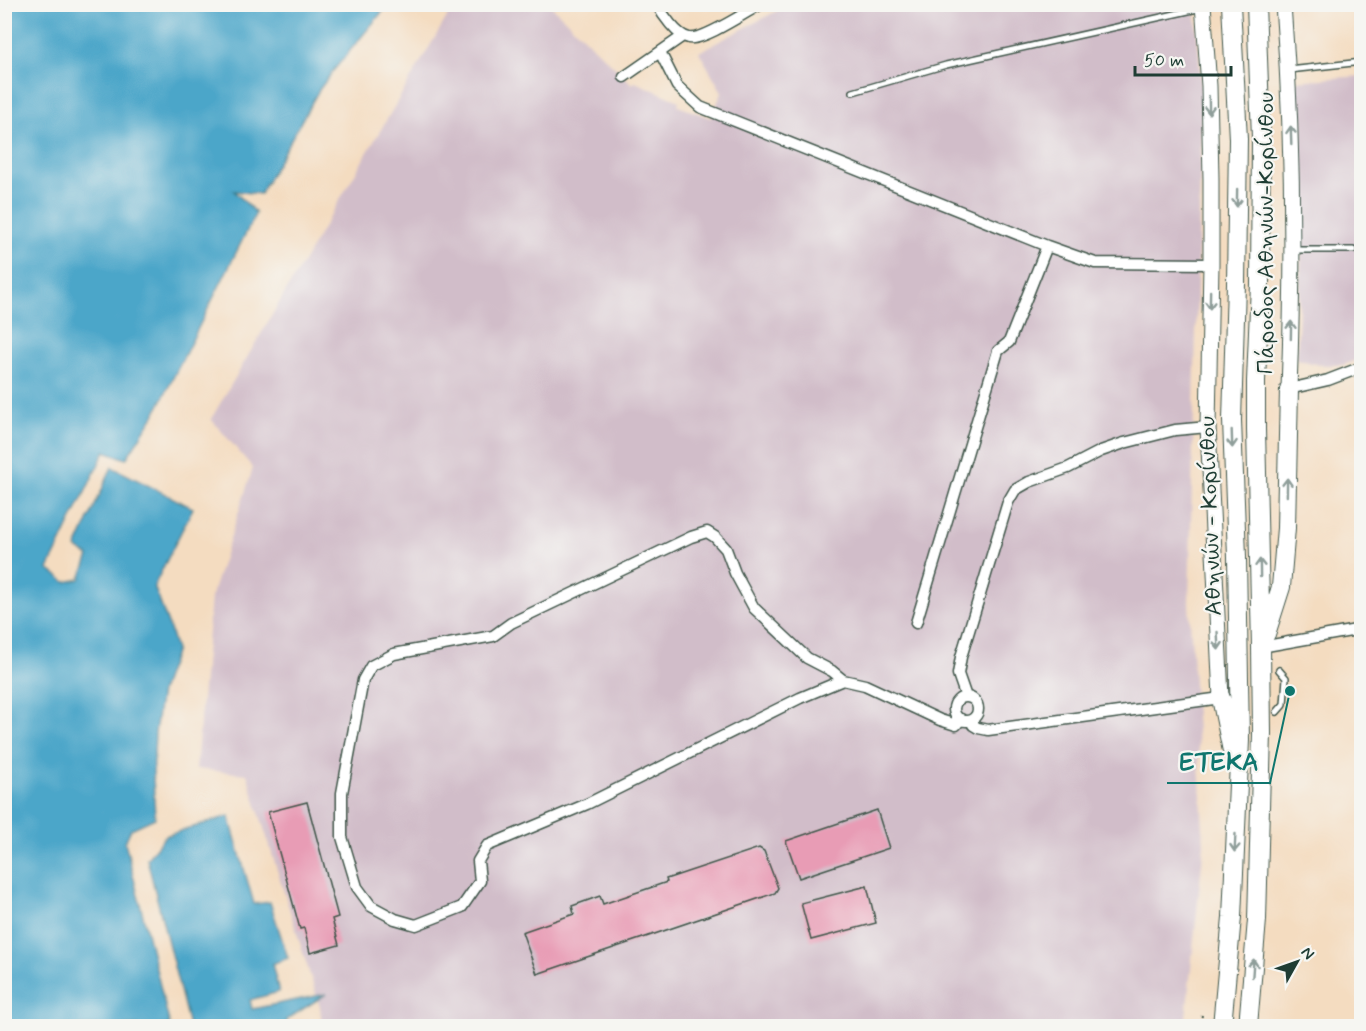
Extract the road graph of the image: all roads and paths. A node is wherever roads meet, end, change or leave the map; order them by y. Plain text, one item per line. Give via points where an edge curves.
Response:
1 (657, 4) edge
2 (761, 4) edge
3 (1231, 4) edge
4 (1256, 4) edge
5 (1283, 4) edge
6 (1204, 6) edge
7 (683, 36) junction
8 (660, 52) junction
9 (1362, 62) edge
10 (1288, 70) junction
11 (624, 77) dead end
12 (854, 92) dead end
13 (1047, 246) junction
14 (1292, 250) junction
15 (1353, 250) dead end
16 (1211, 264) junction
17 (1362, 367) edge
18 (1289, 388) junction
19 (1208, 427) junction
20 (916, 623) dead end
21 (1362, 629) edge
22 (1261, 648) junction
23 (1279, 670) dead end
24 (843, 680) junction
25 (966, 697) junction
26 (1221, 698) junction
27 (1276, 712) dead end
28 (958, 722) junction
29 (976, 723) junction
30 (1239, 785) junction
31 (1202, 1015) dead end
32 (1200, 1026) edge
33 (1222, 1026) edge
34 (1248, 1026) edge

1 - 7 street
2 - 7 street via 704,36
3 -> 30 highway, Αθηνών - Κορίνθου via 1238,139 1232,420
22 -> 4 highway, Αθηνών - Κορίνθου via 1256,429 1261,138
5 - 10 main road, Πάροδος Αθηνών-Κορίνθου
6 - 12 lane via 946,65
6 -> 16 main road
7 - 8 street
8 - 11 street
8 - 13 street via 677,86 700,107
9 - 10 lane
14 -> 10 main road, Πάροδος Αθηνών-Κορίνθου
13 - 16 street via 1095,263
13 - 20 street via 1009,342 998,351
14 - 15 lane
18 -> 14 main road, Πάροδος Αθηνών-Κορίνθου
16 -> 19 main road
17 - 18 street via 1328,380
22 -> 18 highway via 1281,587
19 - 25 street via 1124,442 1015,490 961,657 958,674
19 -> 26 main road
21 - 22 street
34 -> 22 highway, Αθηνών - Κορίνθου via 1257,920
23 - 27 lane via 1286,678 1284,704
24 - 24 street via 587,804 487,846 478,861 480,881 462,907 416,925 371,906 357,887 342,837 342,793 363,680 371,666 394,654 494,636 511,623 707,532 726,549 754,608 807,658
24 - 28 street via 865,685 940,720
25 - 28 street via 955,705
25 - 29 street via 978,705
26 - 29 street via 988,730
26 - 30 highway
28 - 29 street
30 -> 33 highway, Αθηνών - Κορίνθου
31 - 32 path

